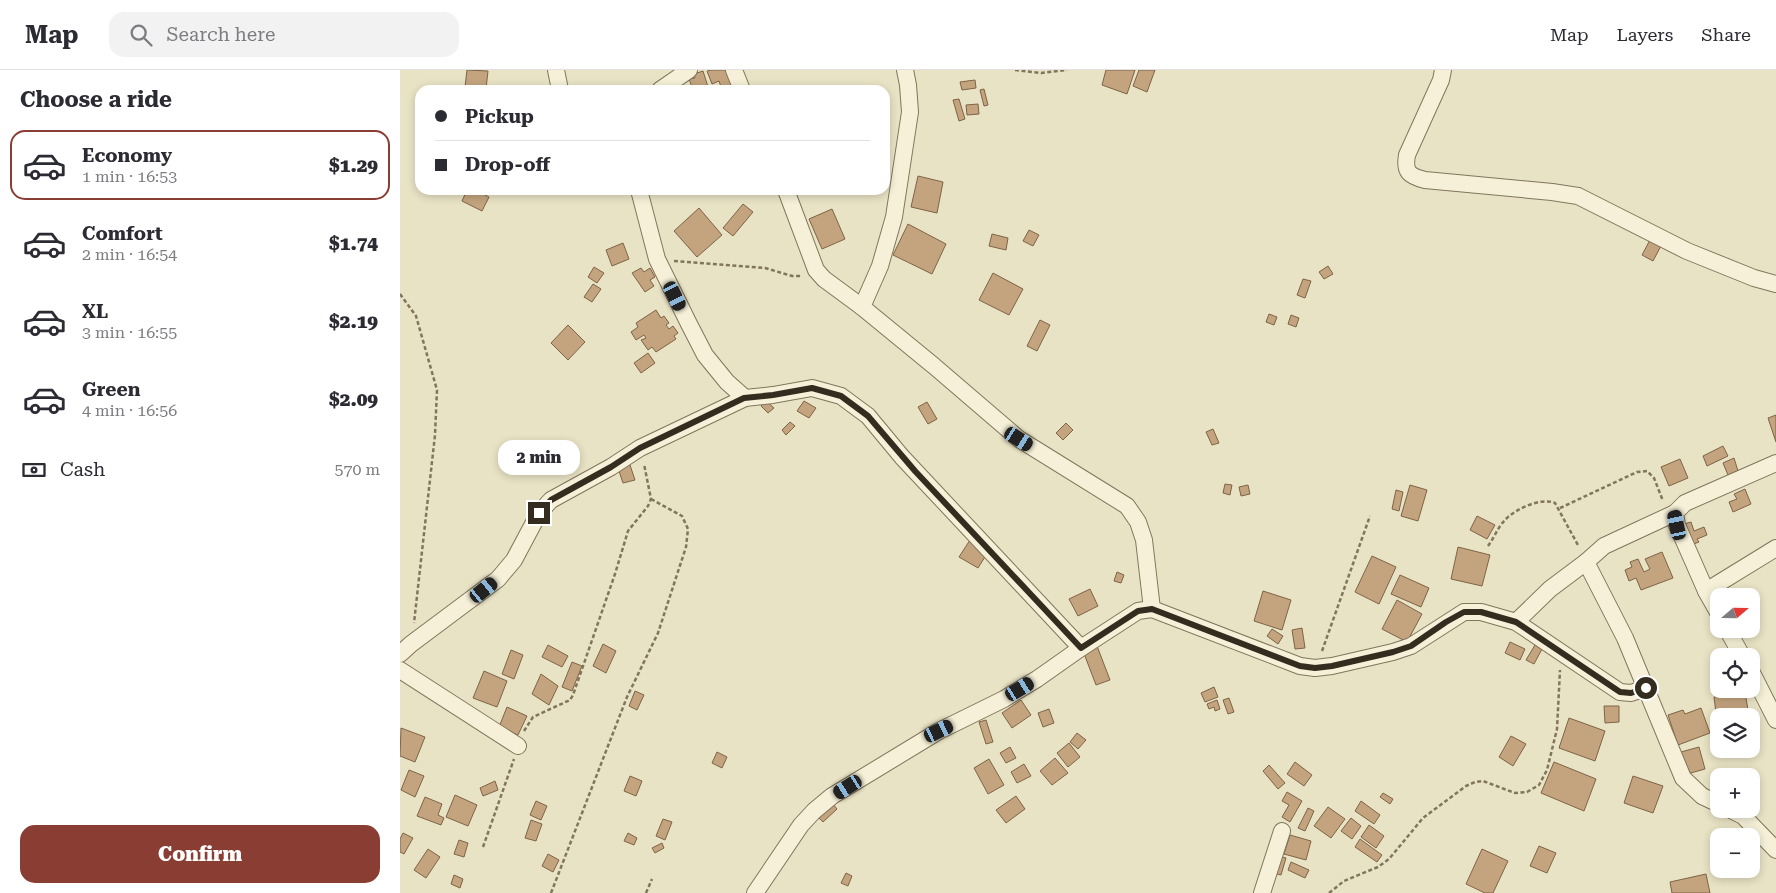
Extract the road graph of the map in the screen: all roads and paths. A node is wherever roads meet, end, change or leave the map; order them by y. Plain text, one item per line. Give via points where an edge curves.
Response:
1 (556, 70) edge
2 (689, 70) edge
3 (734, 70) edge
4 (905, 70) edge
5 (1015, 70) edge
6 (1067, 70) edge
7 (1443, 70) edge
8 (559, 85) edge
9 (667, 85) edge
10 (740, 85) edge
11 (640, 195) edge
12 (788, 195) edge
13 (658, 259) junction
14 (816, 270) junction
15 (1776, 284) edge
16 (400, 294) edge
17 (862, 307) junction
18 (744, 398) junction
19 (640, 448) junction
20 (1776, 463) edge
21 (651, 499) junction
22 (1559, 508) junction
23 (1672, 515) junction
24 (1370, 516) dead end
25 (1488, 546) dead end
26 (1776, 548) edge
27 (1586, 562) junction
28 (1706, 590) junction
29 (1710, 597) edge
30 (1152, 609) junction
31 (1516, 622) junction
32 (1081, 648) junction
33 (406, 649) edge
34 (1560, 651) junction
35 (1315, 668) junction
36 (400, 670) edge
37 (1646, 688) junction
38 (1760, 689) edge
39 (1776, 720) edge
40 (518, 746) junction
41 (1710, 800) edge
42 (1745, 818) edge
43 (1282, 831) dead end
44 (483, 846) dead end
45 (1776, 850) edge
46 (652, 879) dead end
47 (550, 893) edge
48 (646, 893) edge
49 (755, 893) edge
50 (1262, 893) edge
51 (1329, 893) edge

1 - 8 street
2 - 9 street
3 - 10 street
4 - 17 street via 910,112 894,217 880,266
5 - 6 path via 1041,73
7 - 15 street via 1407,155 1407,170 1412,176 1578,196 1687,250
11 - 13 street
12 - 14 street
13 - 14 path via 765,268 792,276
13 - 18 street via 705,355
14 - 17 street
16 - 33 path via 416,316 437,390 435,435
17 - 30 street via 1019,439 1127,506 1138,522 1144,540
18 - 19 street
18 - 32 street via 812,388 841,396 868,416 915,471
19 - 21 path
19 - 33 street via 551,500 539,513 514,560 498,579
20 - 23 street via 1685,503
21 - 40 path via 628,531 570,700 532,717
21 - 47 path via 682,516 688,529 686,547 658,633 628,697
22 - 23 path via 1637,472 1647,471 1654,478
22 - 25 path via 1556,502 1550,501 1514,513 1504,520
22 - 27 path
23 - 27 street via 1604,546
23 - 28 street
24 - 35 path
26 - 28 street
27 - 31 street via 1550,589
27 - 37 street via 1625,638
28 - 29 street
30 - 32 street via 1138,611
30 - 35 street via 1300,666
31 - 34 street
31 - 35 street via 1481,612 1464,612 1411,646
32 - 49 street via 1004,699 939,731 832,796 801,825
34 - 37 street via 1620,692 1631,693
34 - 51 path via 1557,728 1548,770 1539,785 1527,792 1515,793 1483,781 1466,786 1423,818 1389,859 1344,881
36 - 40 street
37 - 41 street via 1683,778
38 - 39 street
40 - 44 path
42 - 45 street
43 - 50 street
46 - 48 path

